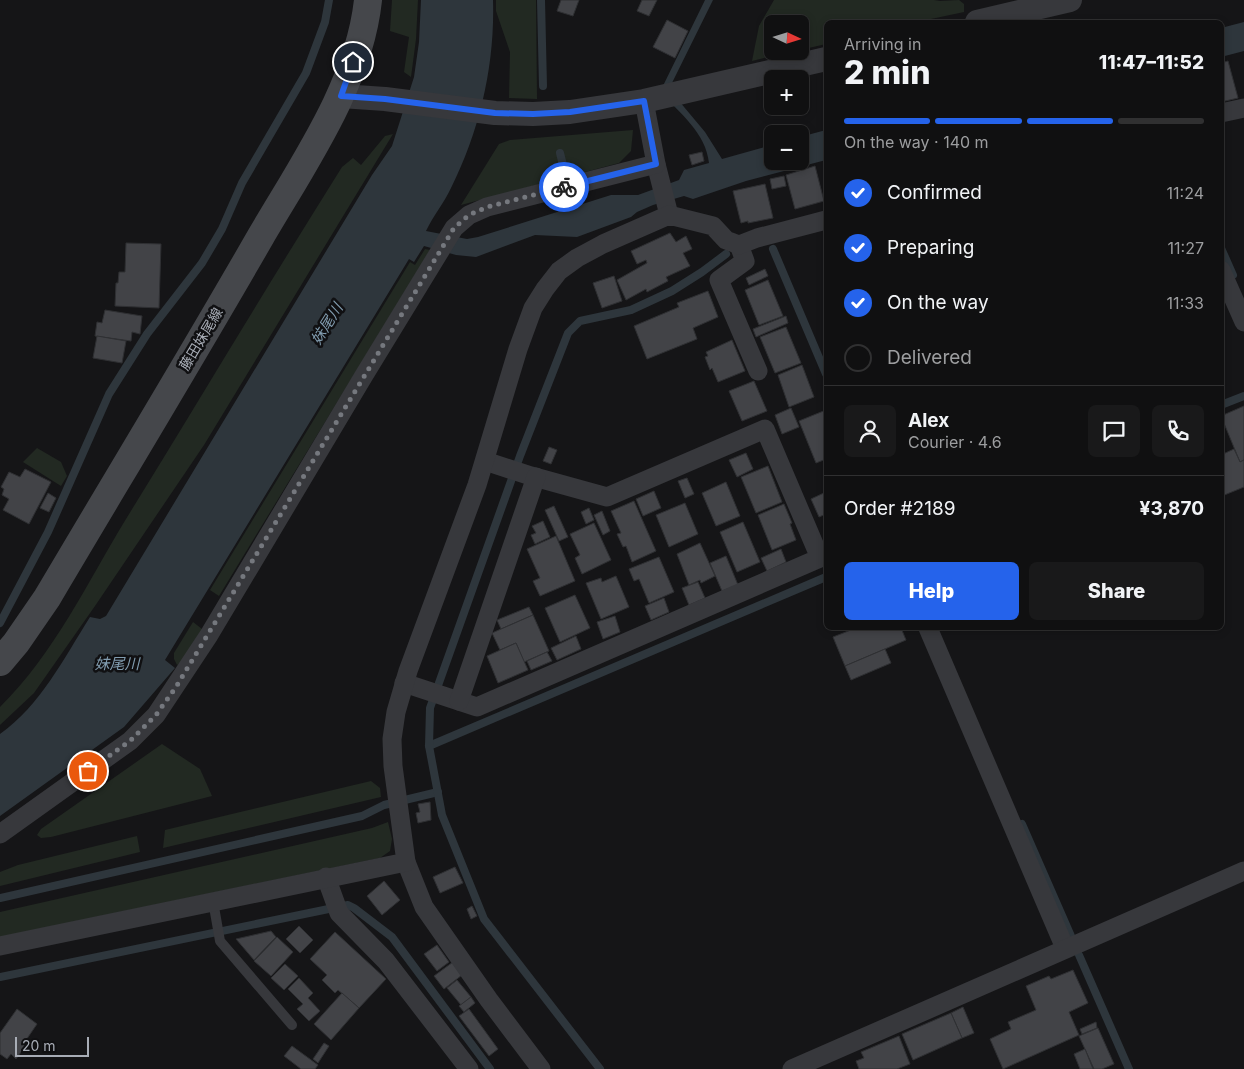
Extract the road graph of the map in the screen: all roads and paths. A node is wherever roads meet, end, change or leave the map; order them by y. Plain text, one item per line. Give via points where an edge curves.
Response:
1 (368, 0) edge
2 (1070, 0) edge
3 (985, 20) edge
4 (824, 59) edge
5 (341, 96) junction
6 (644, 101) junction
7 (1244, 108) edge
8 (1224, 112) edge
9 (656, 164) junction
10 (667, 209) junction
11 (824, 221) edge
12 (739, 245) junction
13 (1224, 277) edge
14 (1244, 322) edge
15 (758, 371) dead end
16 (485, 461) junction
17 (534, 477) junction
18 (929, 630) edge
19 (0, 662) edge
20 (404, 682) junction
21 (455, 700) junction
22 (0, 834) edge
23 (406, 862) junction
24 (1244, 871) edge
25 (326, 877) junction
26 (213, 901) junction
27 (0, 946) edge
28 (1065, 948) junction
29 (292, 1025) dead end
30 (469, 1069) edge
31 (541, 1069) edge
32 (792, 1069) edge

1 - 5 main road, 藤田妹尾線 via 360,44
2 - 3 street
4 - 6 street
5 - 6 street via 495,113 533,114
5 - 19 main road, 藤田妹尾線 via 47,598
6 - 9 street
7 - 8 street
9 - 10 street
9 - 22 street via 487,207 469,215 454,228 208,635 156,715 130,741
10 - 12 street via 713,226 726,240
10 - 16 street via 577,258 559,271 545,289 533,308 518,349
11 - 12 street
12 - 15 street via 745,261 719,280
13 - 14 street
16 - 17 street
16 - 20 street
17 - 21 street
17 - 21 street via 607,497 765,429 820,558 476,707
18 - 28 street
20 - 21 street
20 - 23 street via 392,739
23 - 25 street
23 - 31 street via 424,907
24 - 28 street
25 - 26 street
25 - 30 street via 337,906 386,961
26 - 27 street
26 - 29 lane via 220,941
28 - 32 street

